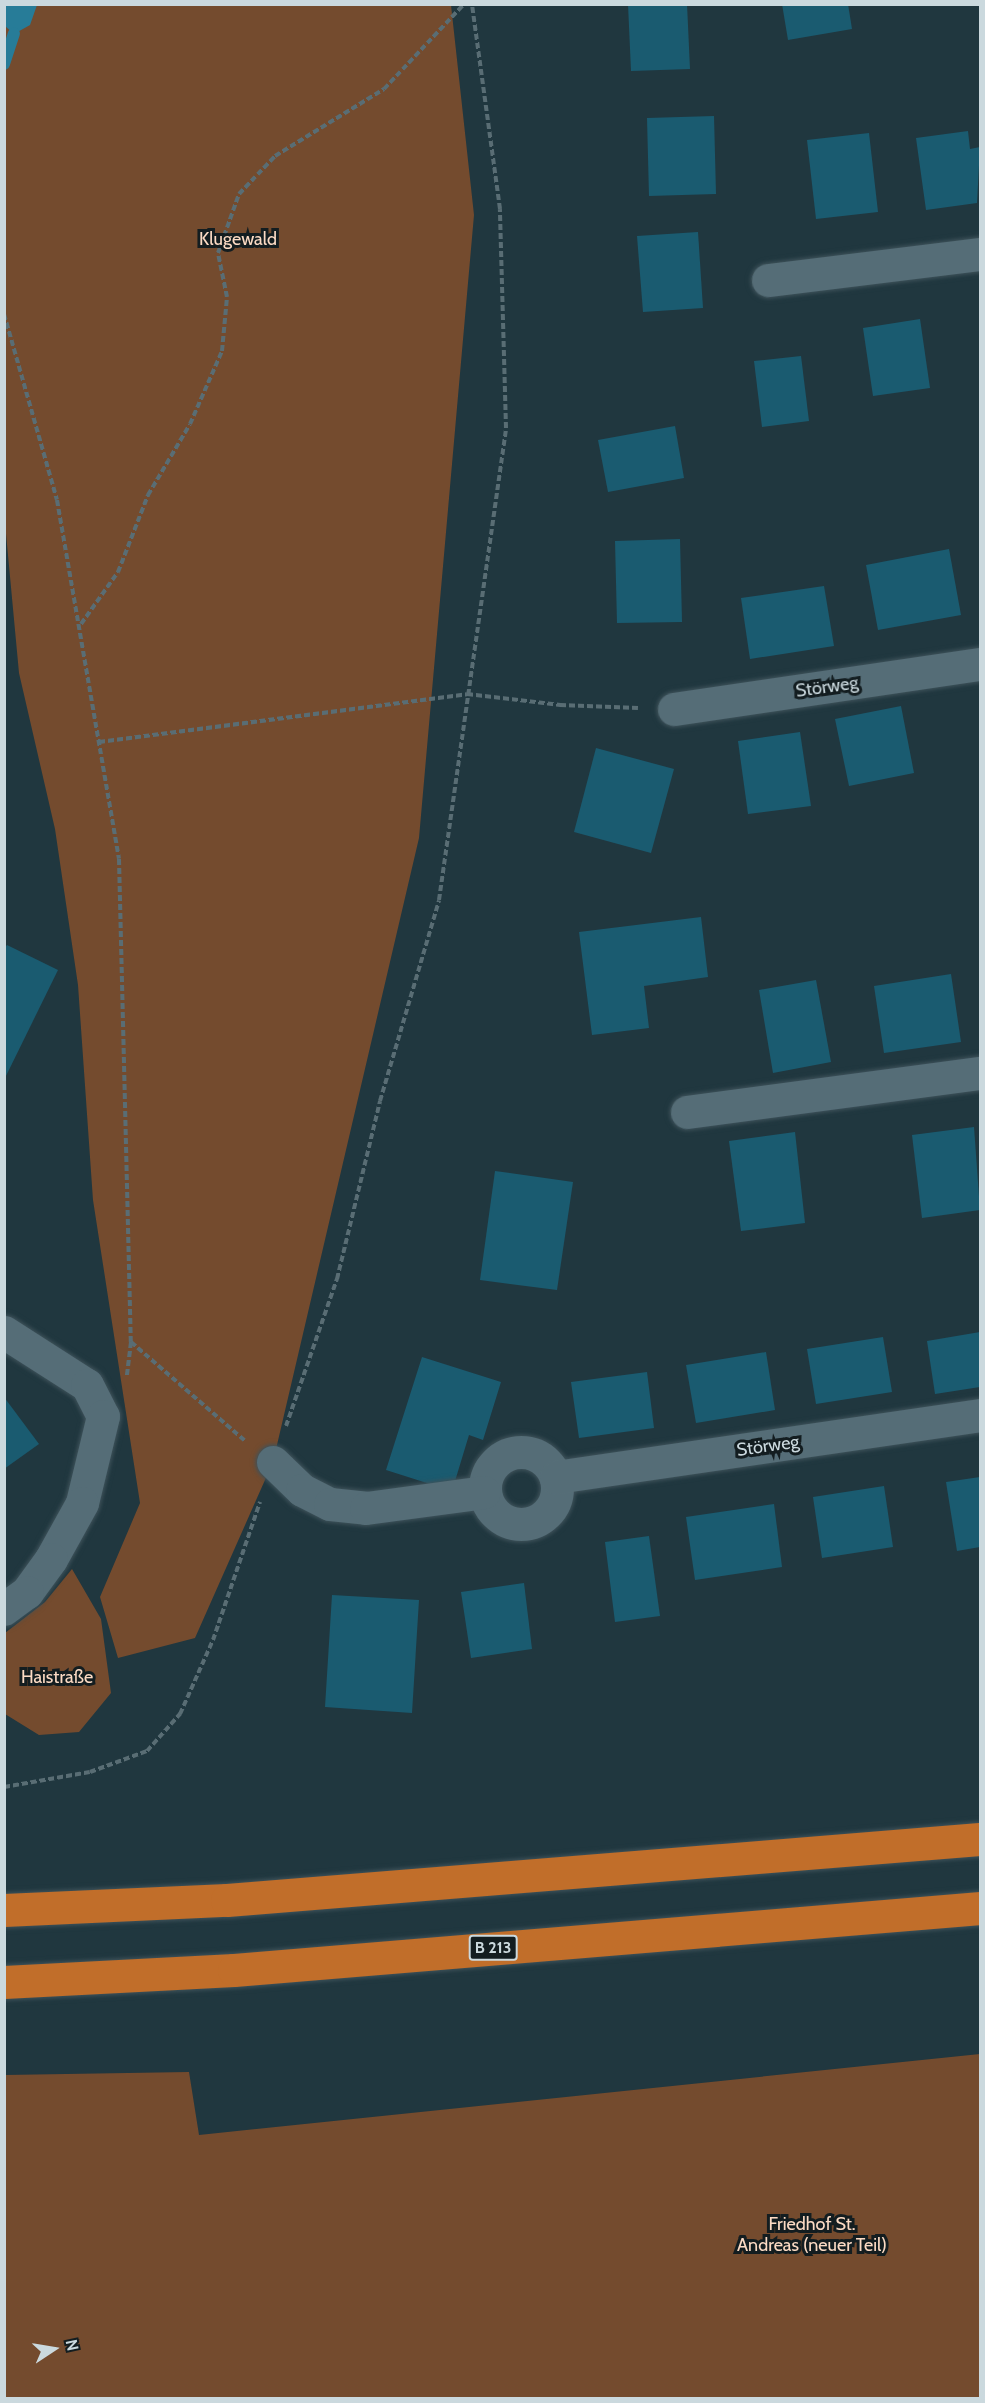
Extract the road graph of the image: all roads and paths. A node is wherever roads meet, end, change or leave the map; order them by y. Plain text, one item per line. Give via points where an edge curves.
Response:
1 (464, 4) edge
2 (472, 4) edge
3 (981, 254) edge
4 (768, 280) dead end
5 (4, 314) edge
6 (81, 624) junction
7 (981, 664) edge
8 (467, 694) junction
9 (674, 709) joint
10 (99, 742) junction
11 (981, 1073) edge
12 (687, 1112) dead end
13 (4, 1332) edge
14 (131, 1342) junction
15 (981, 1415) edge
16 (103, 1416) junction
17 (273, 1462) junction
18 (556, 1477) junction
19 (484, 1492) junction
20 (4, 1609) edge
21 (4, 1786) edge
22 (974, 1839) edge
23 (981, 1908) edge
24 (4, 1910) edge
25 (4, 1982) edge

1 - 6 path via 384,89 275,156 239,194 218,253 227,297 222,351 190,424 148,495 118,572
2 - 8 path via 500,209 506,428
3 - 4 street
5 - 6 path via 57,500
6 - 10 path
7 - 9 street, Störweg
8 - 9 path via 560,705
8 - 10 path
8 - 17 path via 439,900 380,1101 337,1279
10 - 14 path via 119,859
11 - 12 street
13 - 16 street via 87,1385
14 - 16 path via 127,1376
14 - 17 path via 202,1407
15 - 18 street, Störweg
16 - 20 street via 82,1503 51,1560 27,1592
17 - 19 street via 302,1490 330,1504 366,1508
17 - 21 path via 213,1640 180,1714 147,1750 90,1772
18 - 19 street via 544,1459 524,1450 503,1455 488,1470
18 - 19 street via 556,1497 546,1515 528,1524 508,1522 491,1510
22 - 24 highway via 227,1900
23 - 25 highway, B 213 via 234,1970

